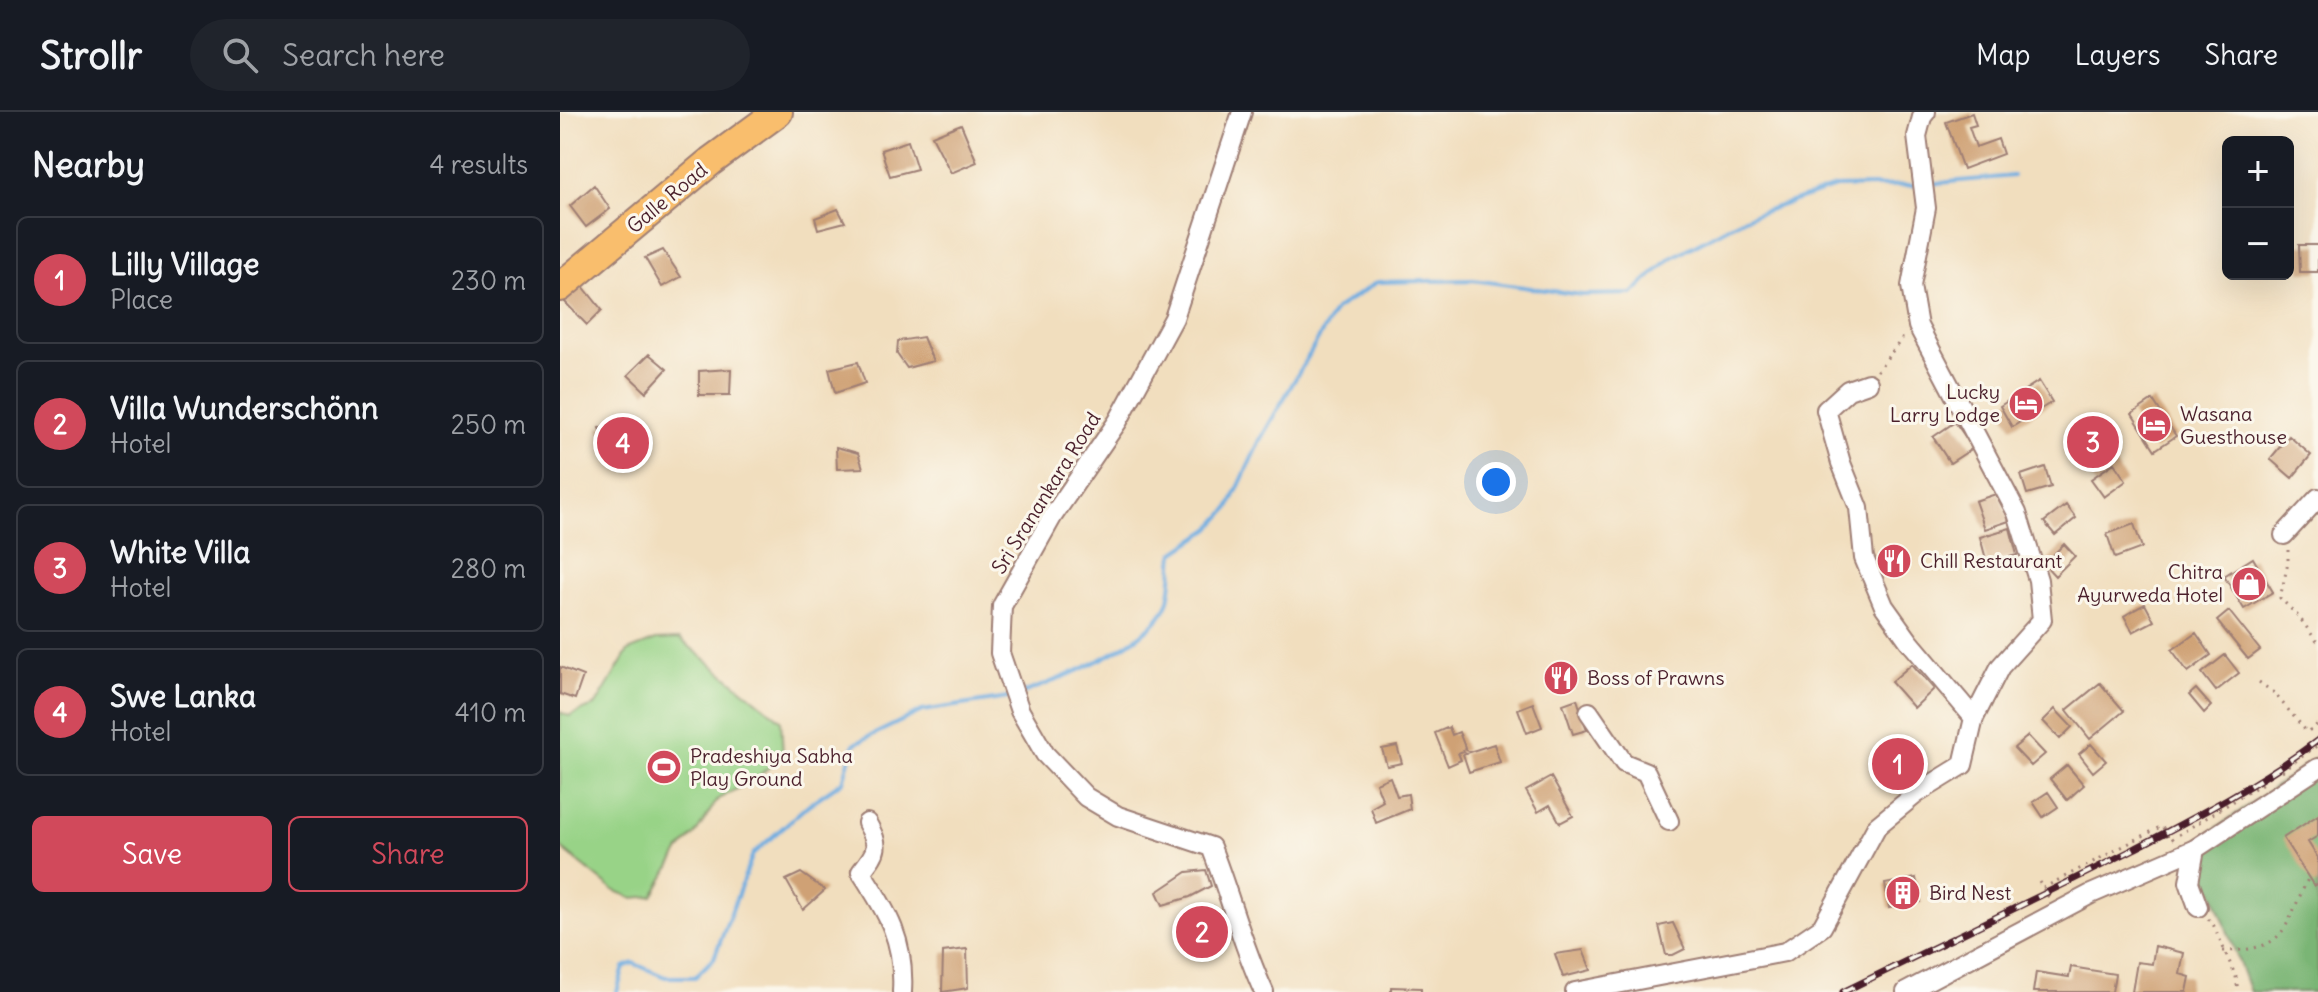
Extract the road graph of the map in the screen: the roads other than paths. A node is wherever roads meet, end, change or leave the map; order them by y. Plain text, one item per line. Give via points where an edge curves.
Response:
1 (1242, 112) edge
2 (1926, 112) edge
3 (760, 117) edge
4 (560, 287) edge
5 (1868, 383) dead end
6 (2318, 498) edge
7 (2284, 535) road end
8 (1589, 712) dead end
9 (1974, 718) junction
10 (2318, 768) edge
11 (1669, 821) dead end
12 (867, 823) dead end
13 (2195, 849) junction
14 (2198, 907) road end
15 (1638, 986) edge
16 (902, 992) edge
17 (1264, 992) edge
18 (1575, 992) edge
19 (1906, 992) edge

1 - 17 street, Sri Sranankara Road via 1174,318 1118,421 1052,517 1002,606 1000,653 1020,711 1045,754 1086,797 1118,816 1211,847
2 - 9 street via 1917,136 1926,208 1911,286 1918,326 2017,513 2038,580 2042,620 2000,667
3 - 4 highway, Galle Road
5 - 9 street via 1848,390 1826,410 1859,508 1864,558 1884,606
6 - 7 street
8 - 11 street via 1624,763 1646,772
9 - 15 street via 1963,765 1877,826 1822,927 1785,952
10 - 13 street
12 - 16 street via 876,852 861,872 898,940
13 - 14 street via 2189,882
13 - 19 street via 2091,894
15 - 18 street

